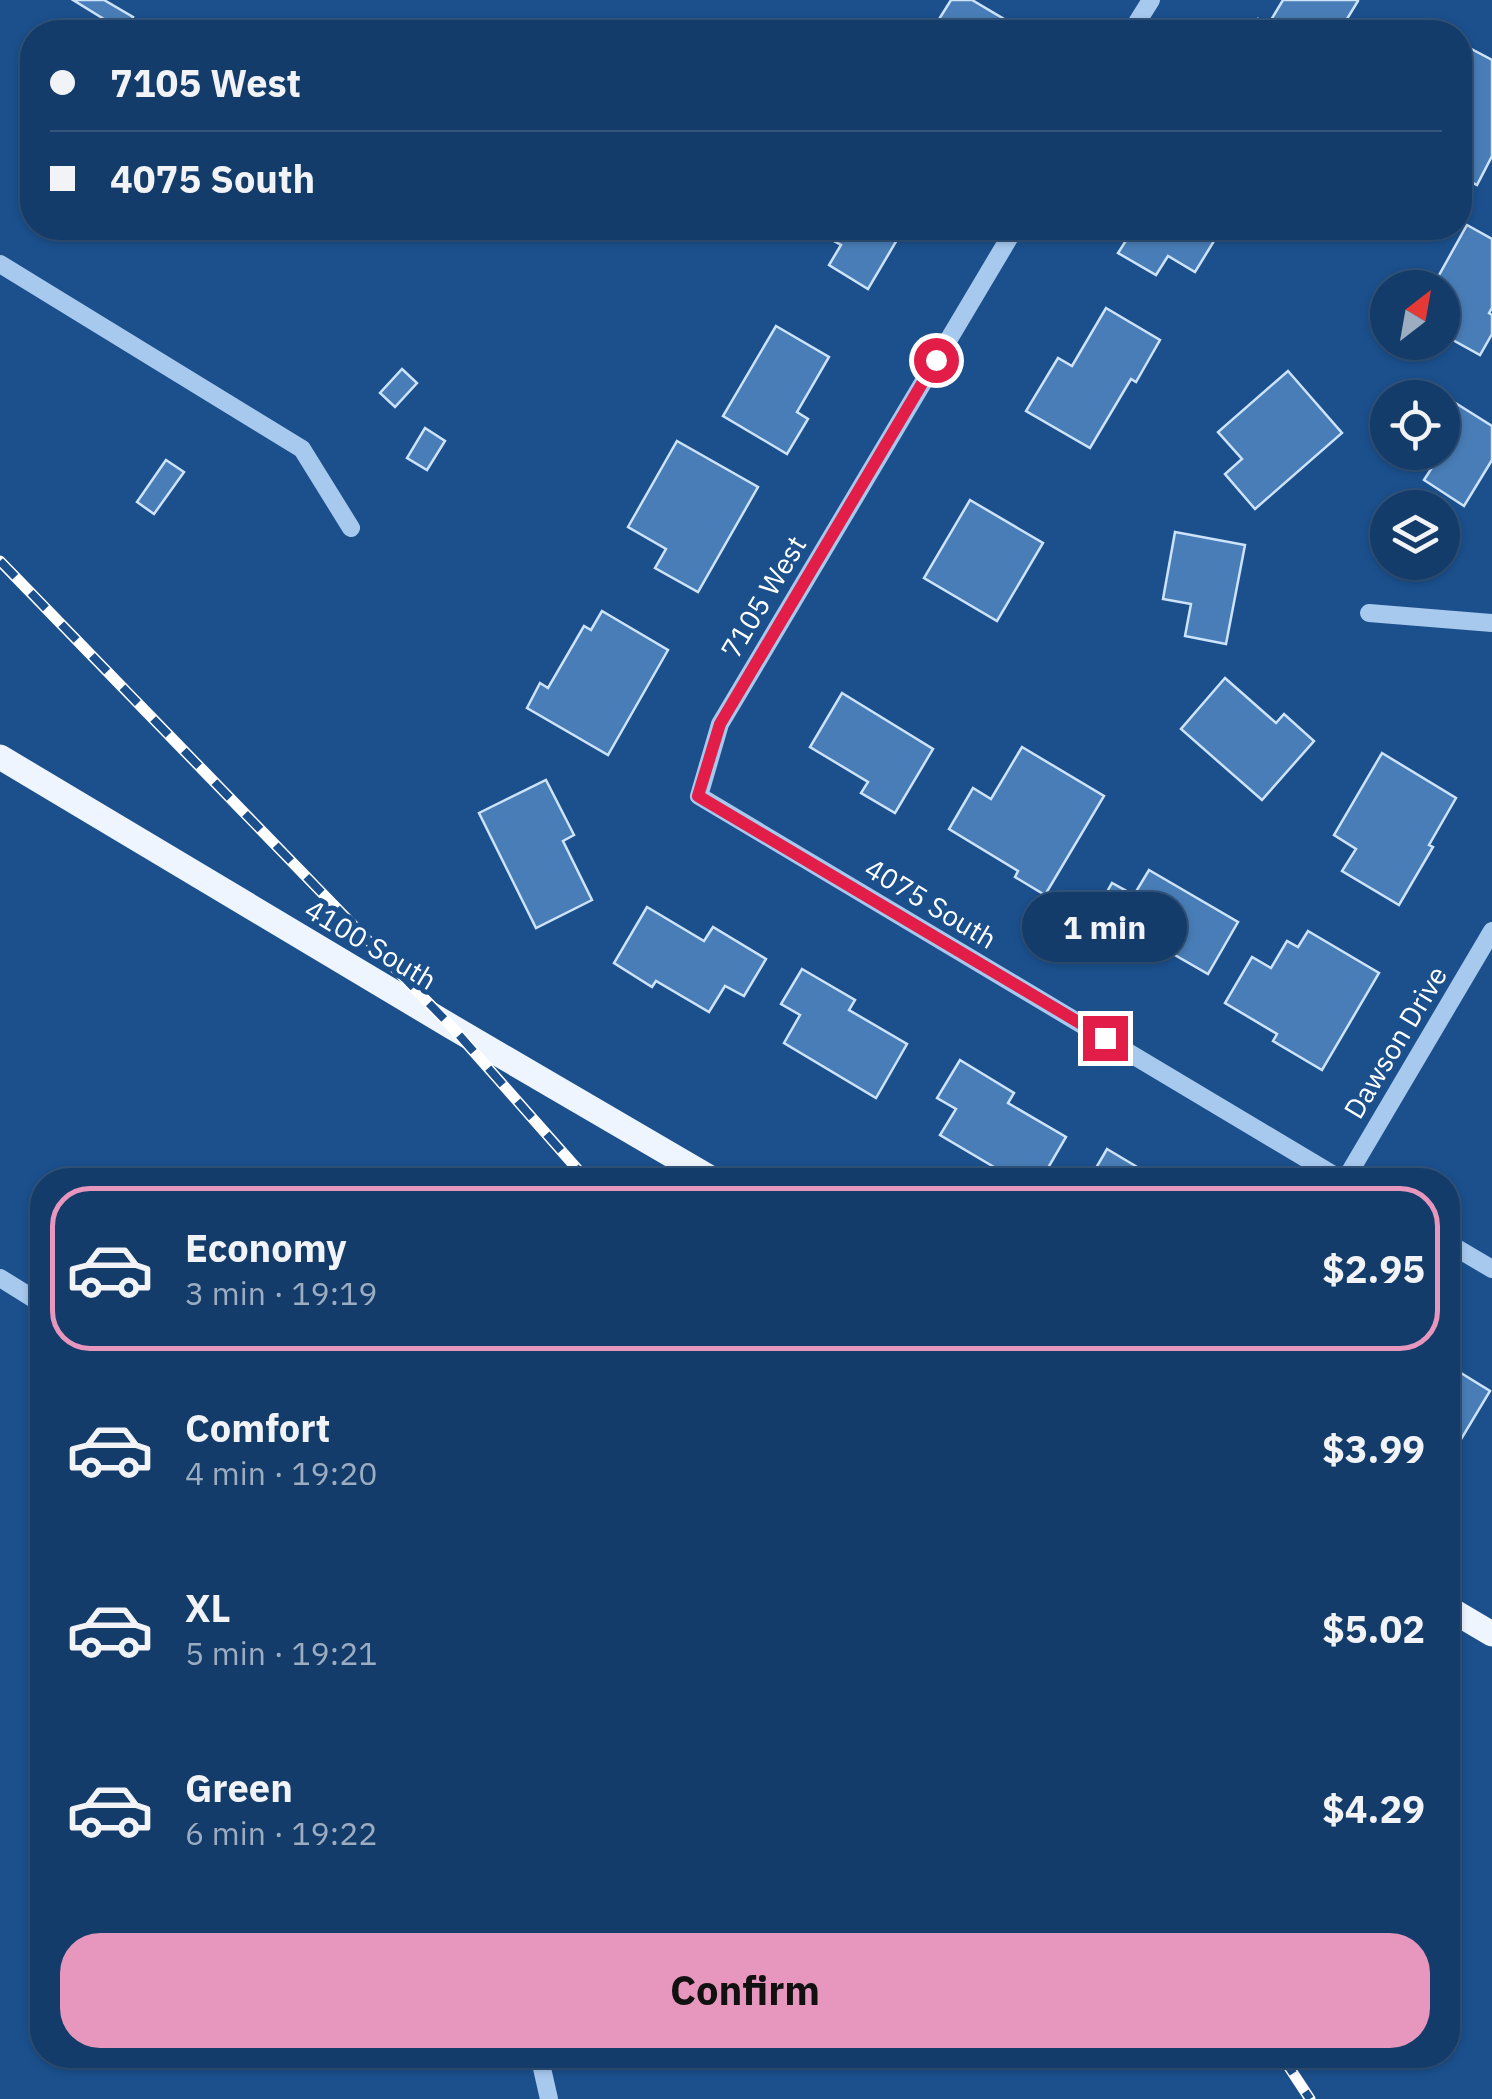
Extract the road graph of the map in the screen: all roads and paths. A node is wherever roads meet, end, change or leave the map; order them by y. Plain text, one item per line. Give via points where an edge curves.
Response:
1 (1008, 240) edge
2 (0, 264) edge
3 (351, 528) dead end
4 (1369, 614) dead end
5 (1492, 623) edge
6 (0, 757) edge
7 (698, 796) joint
8 (1492, 931) edge
9 (693, 1168) edge
10 (1323, 1168) edge
11 (1350, 1168) edge
12 (1460, 1250) edge
13 (1492, 1269) edge
14 (0, 1278) edge
15 (30, 1297) edge
16 (1460, 1615) edge
17 (1492, 1634) edge
18 (542, 2068) edge
19 (550, 2099) edge

1 - 7 street, 7105 West via 720,724
2 - 3 street via 302,449
4 - 5 street
6 - 9 main road, 4100 South
7 - 10 street, 4075 South
8 - 11 street, Dawson Drive
12 - 13 street
14 - 15 street
16 - 17 main road
18 - 19 street

